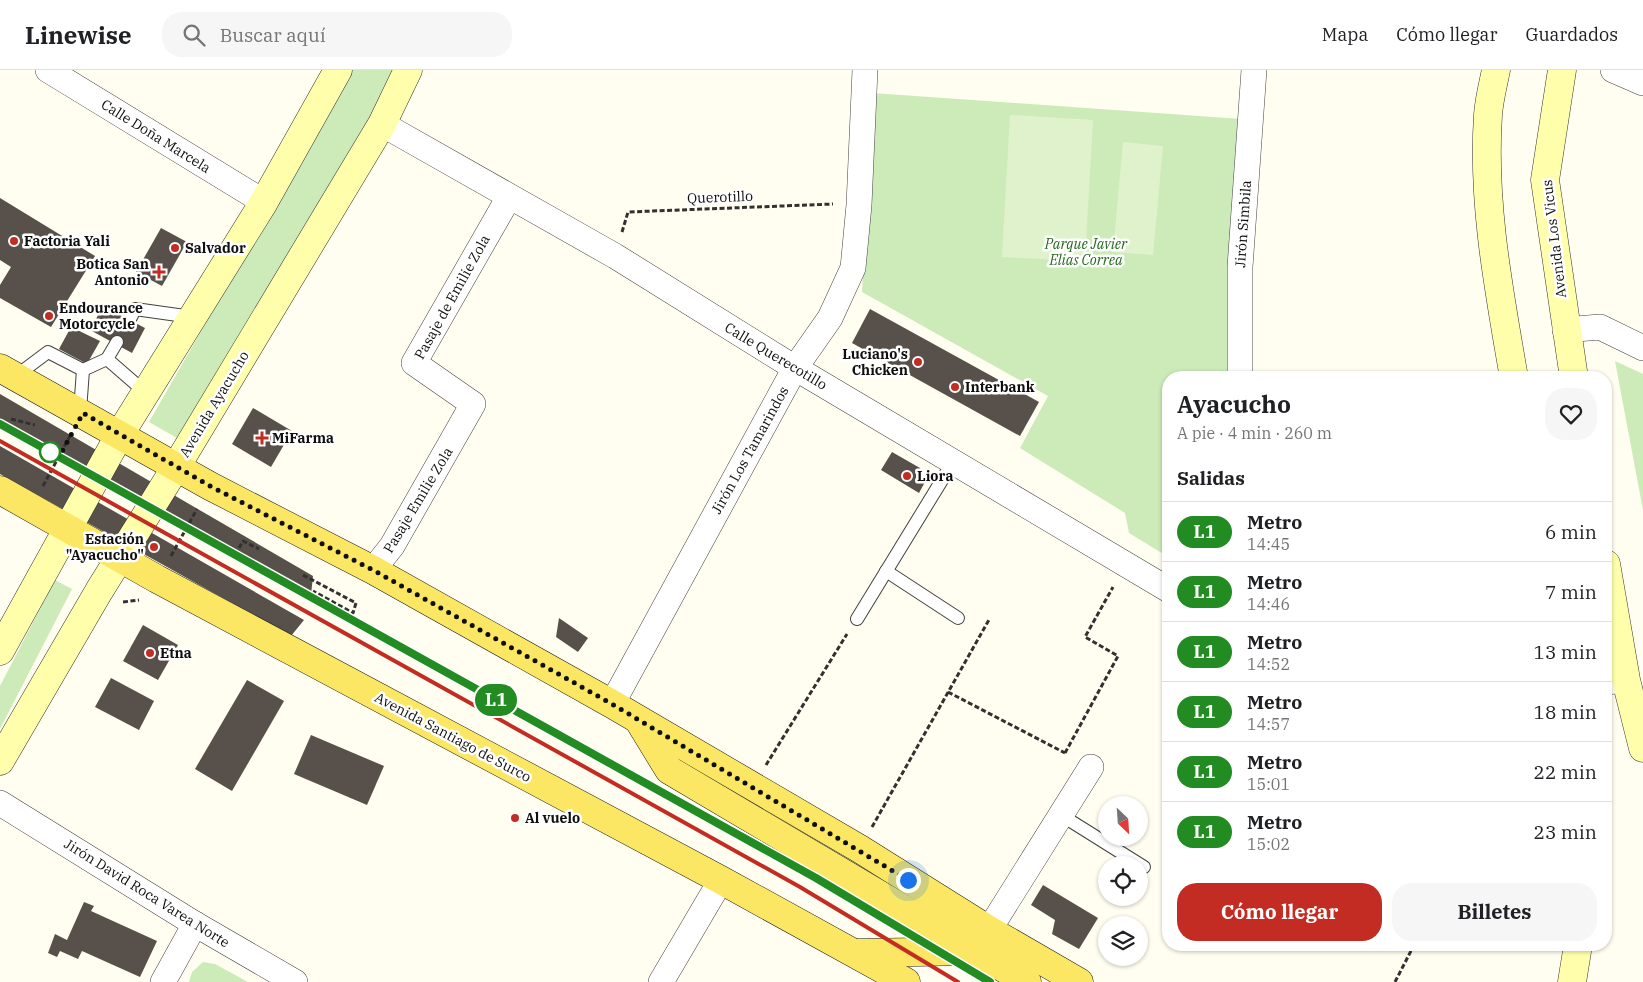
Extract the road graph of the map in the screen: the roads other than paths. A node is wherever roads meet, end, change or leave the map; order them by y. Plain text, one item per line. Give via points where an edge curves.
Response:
1 (48, 70) edge
2 (338, 70) edge
3 (408, 70) edge
4 (865, 70) edge
5 (1254, 70) edge
6 (1496, 70) edge
7 (1562, 70) edge
8 (1613, 70) edge
9 (1643, 83) edge
10 (382, 124) junction
11 (509, 198) junction
12 (264, 202) junction
13 (192, 317) junction
14 (130, 319) dead end
15 (1565, 330) junction
16 (118, 342) dead end
17 (1643, 348) edge
18 (107, 358) junction
19 (795, 368) junction
20 (84, 370) junction
21 (1240, 371) edge
22 (1513, 371) edge
23 (1573, 371) edge
24 (8, 372) edge
25 (145, 392) junction
26 (82, 412) junction
27 (461, 428) joint
28 (120, 434) junction
29 (953, 462) junction
30 (176, 467) junction
31 (0, 490) edge
32 (68, 530) junction
33 (120, 557) junction
34 (373, 570) junction
35 (886, 571) junction
36 (1162, 586) edge
37 (958, 618) dead end
38 (857, 619) road end
39 (1612, 634) edge
40 (0, 651) edge
41 (1616, 681) edge
42 (612, 704) junction
43 (636, 718) junction
44 (1643, 748) edge
45 (0, 761) edge
46 (1091, 767) road end
47 (0, 803) edge
48 (1060, 815) junction
49 (1126, 856) edge
50 (721, 880) junction
51 (195, 924) junction
52 (982, 941) junction
53 (1577, 951) edge
54 (857, 953) junction
55 (163, 982) edge
56 (295, 982) edge
57 (661, 982) edge
58 (906, 982) edge
59 (1028, 982) edge
60 (1079, 982) edge
61 (1572, 982) edge

1 - 12 street, Calle Doña Marcela
2 - 12 main road
3 - 10 main road, Avenida Ayacucho
4 - 19 street, Jirón Los Tamarindos via 859,206 852,268 830,318
5 - 21 street, Jirón Simbila via 1240,267
6 - 22 main road via 1488,114 1487,194
7 - 15 main road, Avenida Los Vicus via 1545,180
8 - 9 street
10 - 11 street, Calle Querecotillo
10 - 30 main road, Avenida Ayacucho
11 - 19 street, Calle Querecotillo via 615,256
11 - 27 street, Pasaje de Emilie Zola via 414,363 473,404
12 - 13 main road
13 - 14 lane via 136,309
13 - 25 main road
15 - 17 street via 1600,328
15 - 23 main road, Avenida Los Vicus
16 - 18 lane
18 - 20 lane
18 - 25 lane
19 - 29 street, Calle Querecotillo
19 - 42 street, Jirón Los Tamarindos
20 - 24 lane via 48,352
20 - 26 lane
24 - 26 main road
25 - 28 main road
26 - 28 main road
27 - 34 street, Pasaje Emilie Zola via 392,546
28 - 30 main road
28 - 32 main road
29 - 35 lane
29 - 36 street, Calle Querecotillo
30 - 33 main road, Avenida Ayacucho
30 - 34 main road
31 - 32 main road, Avenida Santiago de Surco
32 - 33 main road, Avenida Santiago de Surco
32 - 40 main road
33 - 45 main road, Avenida Ayacucho
33 - 50 main road, Avenida Santiago de Surco
34 - 42 main road
35 - 37 lane
35 - 38 lane
39 - 41 main road
41 - 44 main road
42 - 43 main road
43 - 52 main road via 860,849
43 - 52 main road via 669,770
46 - 48 street
47 - 51 street, Jirón David Roca Varea Norte
48 - 49 lane
48 - 52 street
50 - 54 main road, Avenida Santiago de Surco
50 - 57 street
51 - 55 street
51 - 56 street, Jirón David Roca Varea Norte
52 - 54 main road
52 - 59 main road
52 - 60 main road
53 - 61 main road
54 - 58 main road, Avenida Santiago de Surco

